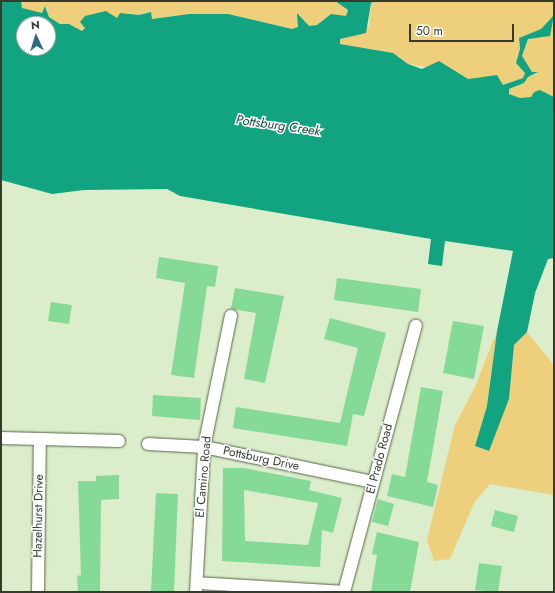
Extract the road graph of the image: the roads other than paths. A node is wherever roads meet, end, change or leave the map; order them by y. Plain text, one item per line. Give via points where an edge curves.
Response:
1 (231, 316) dead end
2 (416, 326) dead end
3 (1, 438) edge
4 (40, 439) junction
5 (119, 442) dead end
6 (148, 444) dead end
7 (204, 447) junction
8 (373, 482) junction
9 (196, 588) edge
10 (38, 592) edge
11 (344, 592) edge

1 - 7 street, El Camino Road
2 - 8 street, El Prado Road
3 - 4 street
4 - 5 street
4 - 10 street, Hazelhurst Drive
6 - 7 street, Pottsburg Drive
7 - 8 street, Pottsburg Drive
7 - 9 street, El Camino Road
8 - 11 street, El Prado Road
9 - 11 street

